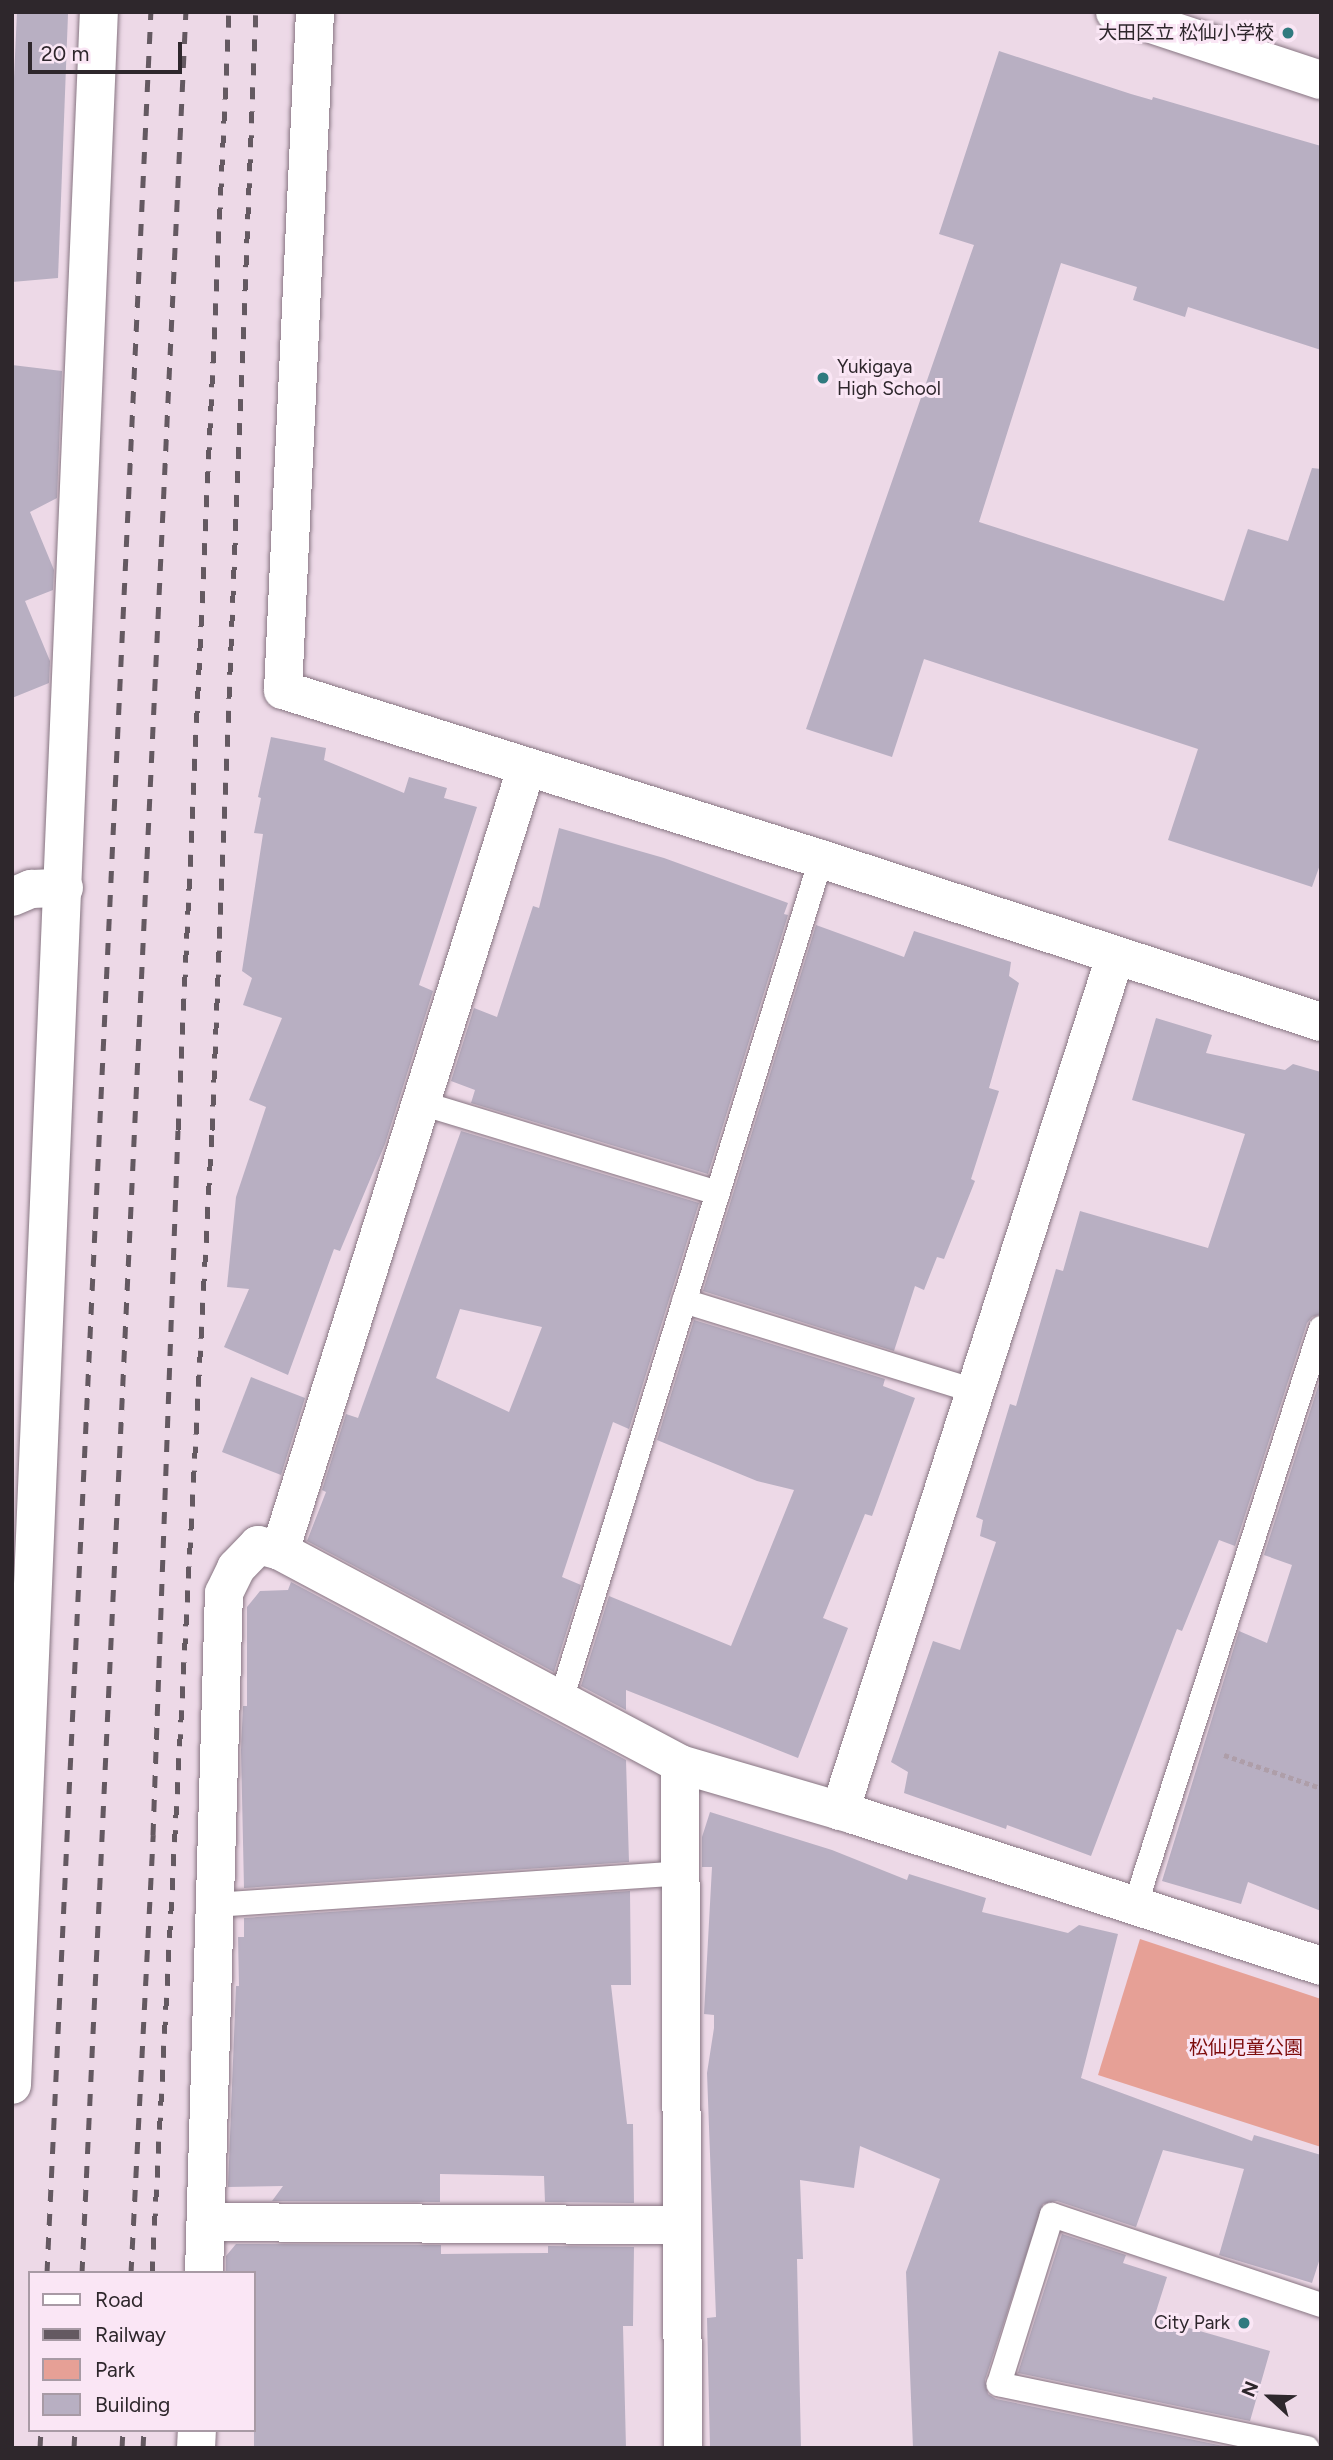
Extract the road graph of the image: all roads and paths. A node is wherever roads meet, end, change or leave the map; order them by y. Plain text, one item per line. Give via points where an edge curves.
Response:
1 (99, 12) edge
2 (315, 12) edge
3 (1115, 12) edge
4 (1321, 80) edge
5 (526, 769) junction
6 (821, 859) junction
7 (64, 888) junction
8 (12, 897) edge
9 (1115, 957) junction
10 (1321, 1022) edge
11 (421, 1103) junction
12 (718, 1193) junction
13 (684, 1301) junction
14 (27, 1326) edge
15 (1321, 1328) edge
16 (975, 1391) junction
17 (280, 1551) junction
18 (561, 1700) junction
19 (1187, 1742) junction
20 (680, 1764) junction
21 (1321, 1788) edge
22 (840, 1811) junction
23 (680, 1872) junction
24 (215, 1905) junction
25 (1135, 1906) junction
26 (1321, 1966) edge
27 (12, 2085) edge
28 (206, 2222) junction
29 (682, 2225) junction
30 (204, 2271) edge
31 (1321, 2305) edge
32 (683, 2448) edge
33 (1307, 2448) edge

1 - 7 street
2 - 5 street via 283,690
3 - 4 street
5 - 6 street
5 - 11 street
6 - 9 street
6 - 12 lane
7 - 8 street via 31,889
7 - 14 street
9 - 10 street
9 - 16 street
11 - 12 lane
11 - 17 street
12 - 13 lane
13 - 16 lane
13 - 18 lane
14 - 27 street
15 - 19 lane
16 - 22 street
17 - 18 street
17 - 24 street via 258,1545 236,1568 224,1592
18 - 20 street
19 - 21 path
19 - 25 lane
20 - 22 street
20 - 23 street
22 - 25 street
23 - 24 lane
23 - 29 street
24 - 28 street
25 - 26 street
28 - 29 street
28 - 30 street
29 - 32 street
31 - 33 lane via 1052,2215 999,2384

